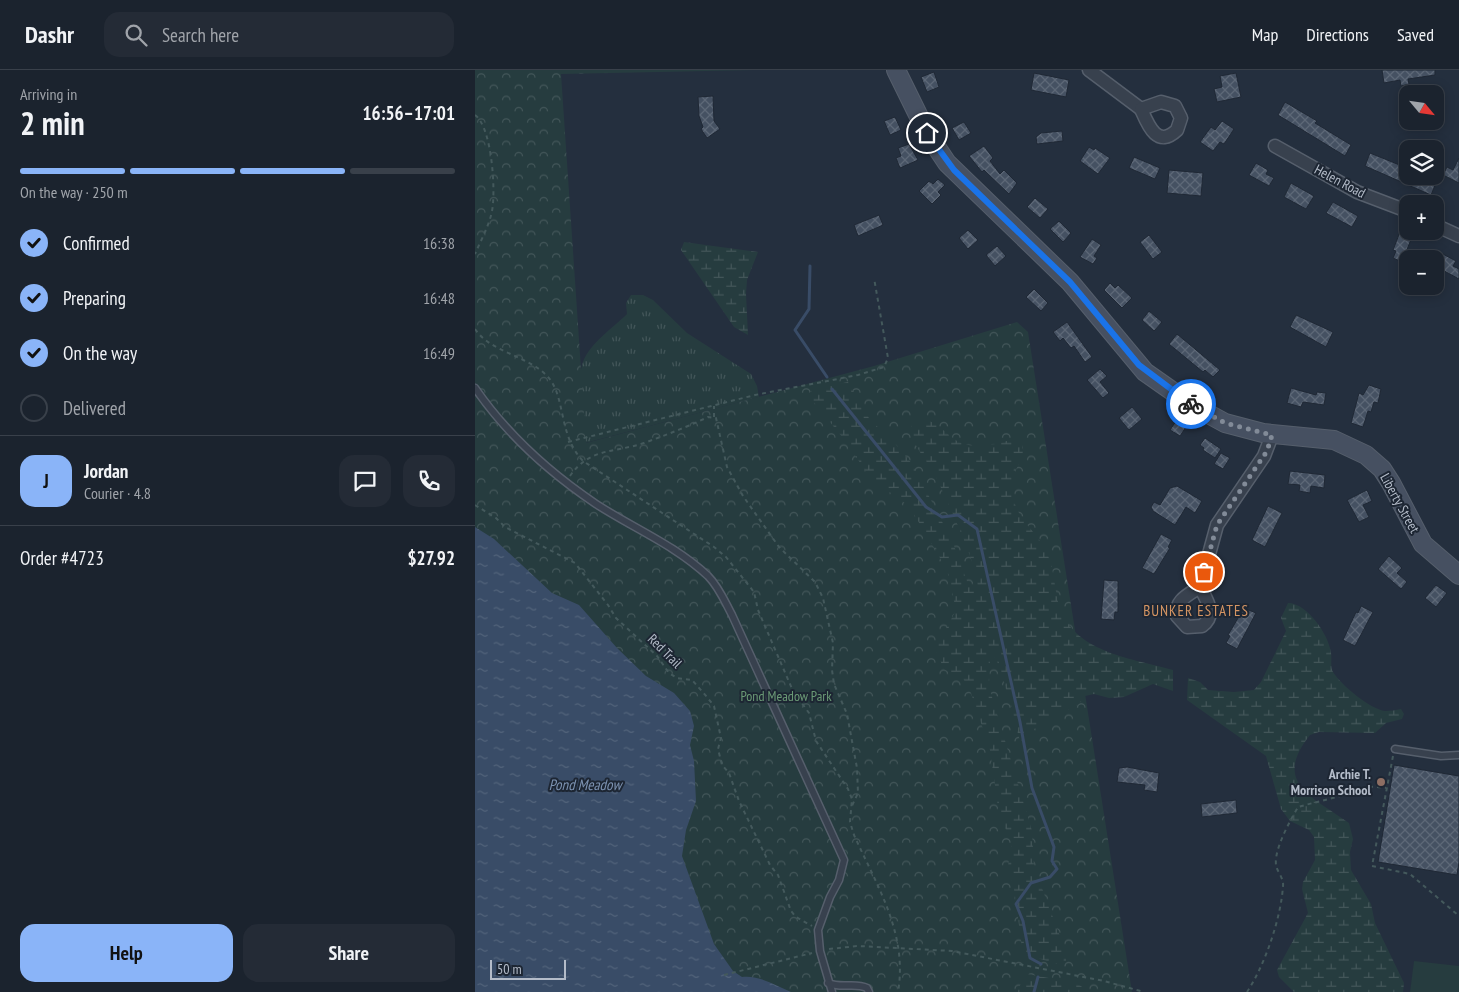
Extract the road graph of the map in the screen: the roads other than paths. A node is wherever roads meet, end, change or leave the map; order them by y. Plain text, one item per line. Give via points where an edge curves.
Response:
1 (896, 70) edge
2 (1089, 70) edge
3 (1141, 109) dead end
4 (1275, 146) dead end
5 (1399, 208) edge
6 (1444, 229) edge
7 (1459, 236) edge
8 (475, 388) edge
9 (1272, 435) junction
10 (1459, 575) edge
11 (1200, 587) dead end
12 (1395, 749) road end
13 (1459, 755) edge
14 (829, 983) junction
15 (832, 992) edge
16 (869, 992) edge

1 - 9 main road, Liberty Street via 927,133 947,162 1070,282 1145,372 1210,416 1240,428
2 - 3 street
4 - 5 street, Helen Road via 1357,192
6 - 7 street
8 - 14 lane via 501,421 565,482 689,560 709,577 719,591 842,852 844,867 818,930
9 - 10 main road, Liberty Street via 1334,440 1366,455 1391,483 1423,544
9 - 11 street via 1267,451 1217,525
12 - 13 lane via 1441,756
14 - 15 lane
14 - 16 lane via 839,987 860,984

